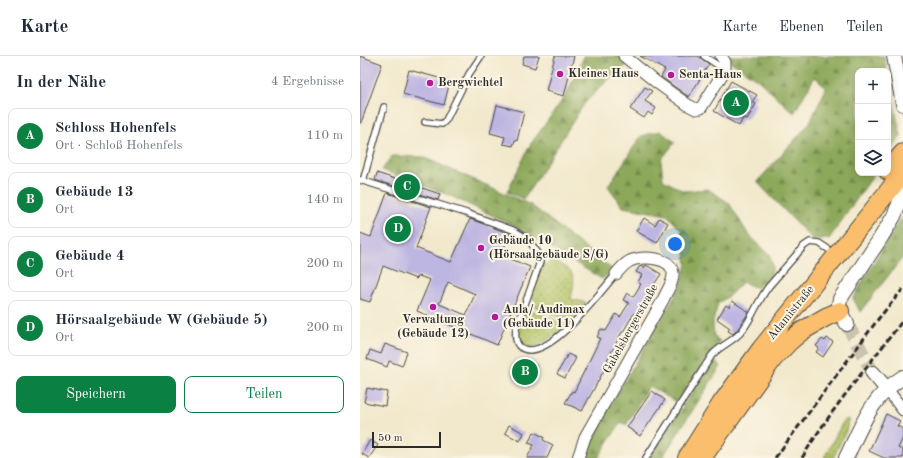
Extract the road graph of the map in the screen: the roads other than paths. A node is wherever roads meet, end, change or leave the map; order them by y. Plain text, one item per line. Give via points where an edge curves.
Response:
1 (481, 56) edge
2 (624, 56) edge
3 (704, 56) edge
4 (721, 56) edge
5 (894, 56) edge
6 (725, 70) junction
7 (903, 104) edge
8 (384, 107) dead end
9 (425, 122) dead end
10 (903, 153) edge
11 (891, 167) edge
12 (903, 173) edge
13 (885, 176) edge
14 (362, 180) edge
15 (903, 182) edge
16 (865, 210) junction
17 (828, 248) junction
18 (616, 274) joint
19 (843, 318) joint
20 (873, 373) tunnel mouth
21 (903, 377) edge
22 (886, 388) junction
23 (903, 410) edge
24 (706, 455) edge
25 (578, 458) edge
26 (646, 458) edge
27 (673, 458) edge
28 (687, 458) edge
29 (846, 458) edge

1 - 9 lane via 446,120 442,124
2 - 6 street via 696,109 701,108
3 - 6 lane
4 - 6 street via 725,62
5 - 7 street
8 - 14 lane
10 - 11 highway, Adamistraße
12 - 16 highway, Adamistraße
13 - 16 highway, Adamistraße
14 - 18 lane via 514,230 528,240 538,253 540,262 516,329 515,339 521,348 526,350 543,347 556,339
15 - 19 street via 894,216 840,299
16 - 17 highway, Adamistraße
16 - 28 highway, Adamistraße via 721,404
17 - 26 lane via 810,242 769,286 741,333 712,355
17 - 27 highway, Adamistraße via 732,368
18 - 25 street, Gabelsbergerstraße via 625,263 645,257 665,262 672,268 673,274 663,300 585,437
19 - 24 highway via 826,317 802,331 786,345 773,359
20 - 22 street
21 - 22 street
22 - 23 street
22 - 29 street via 872,407

